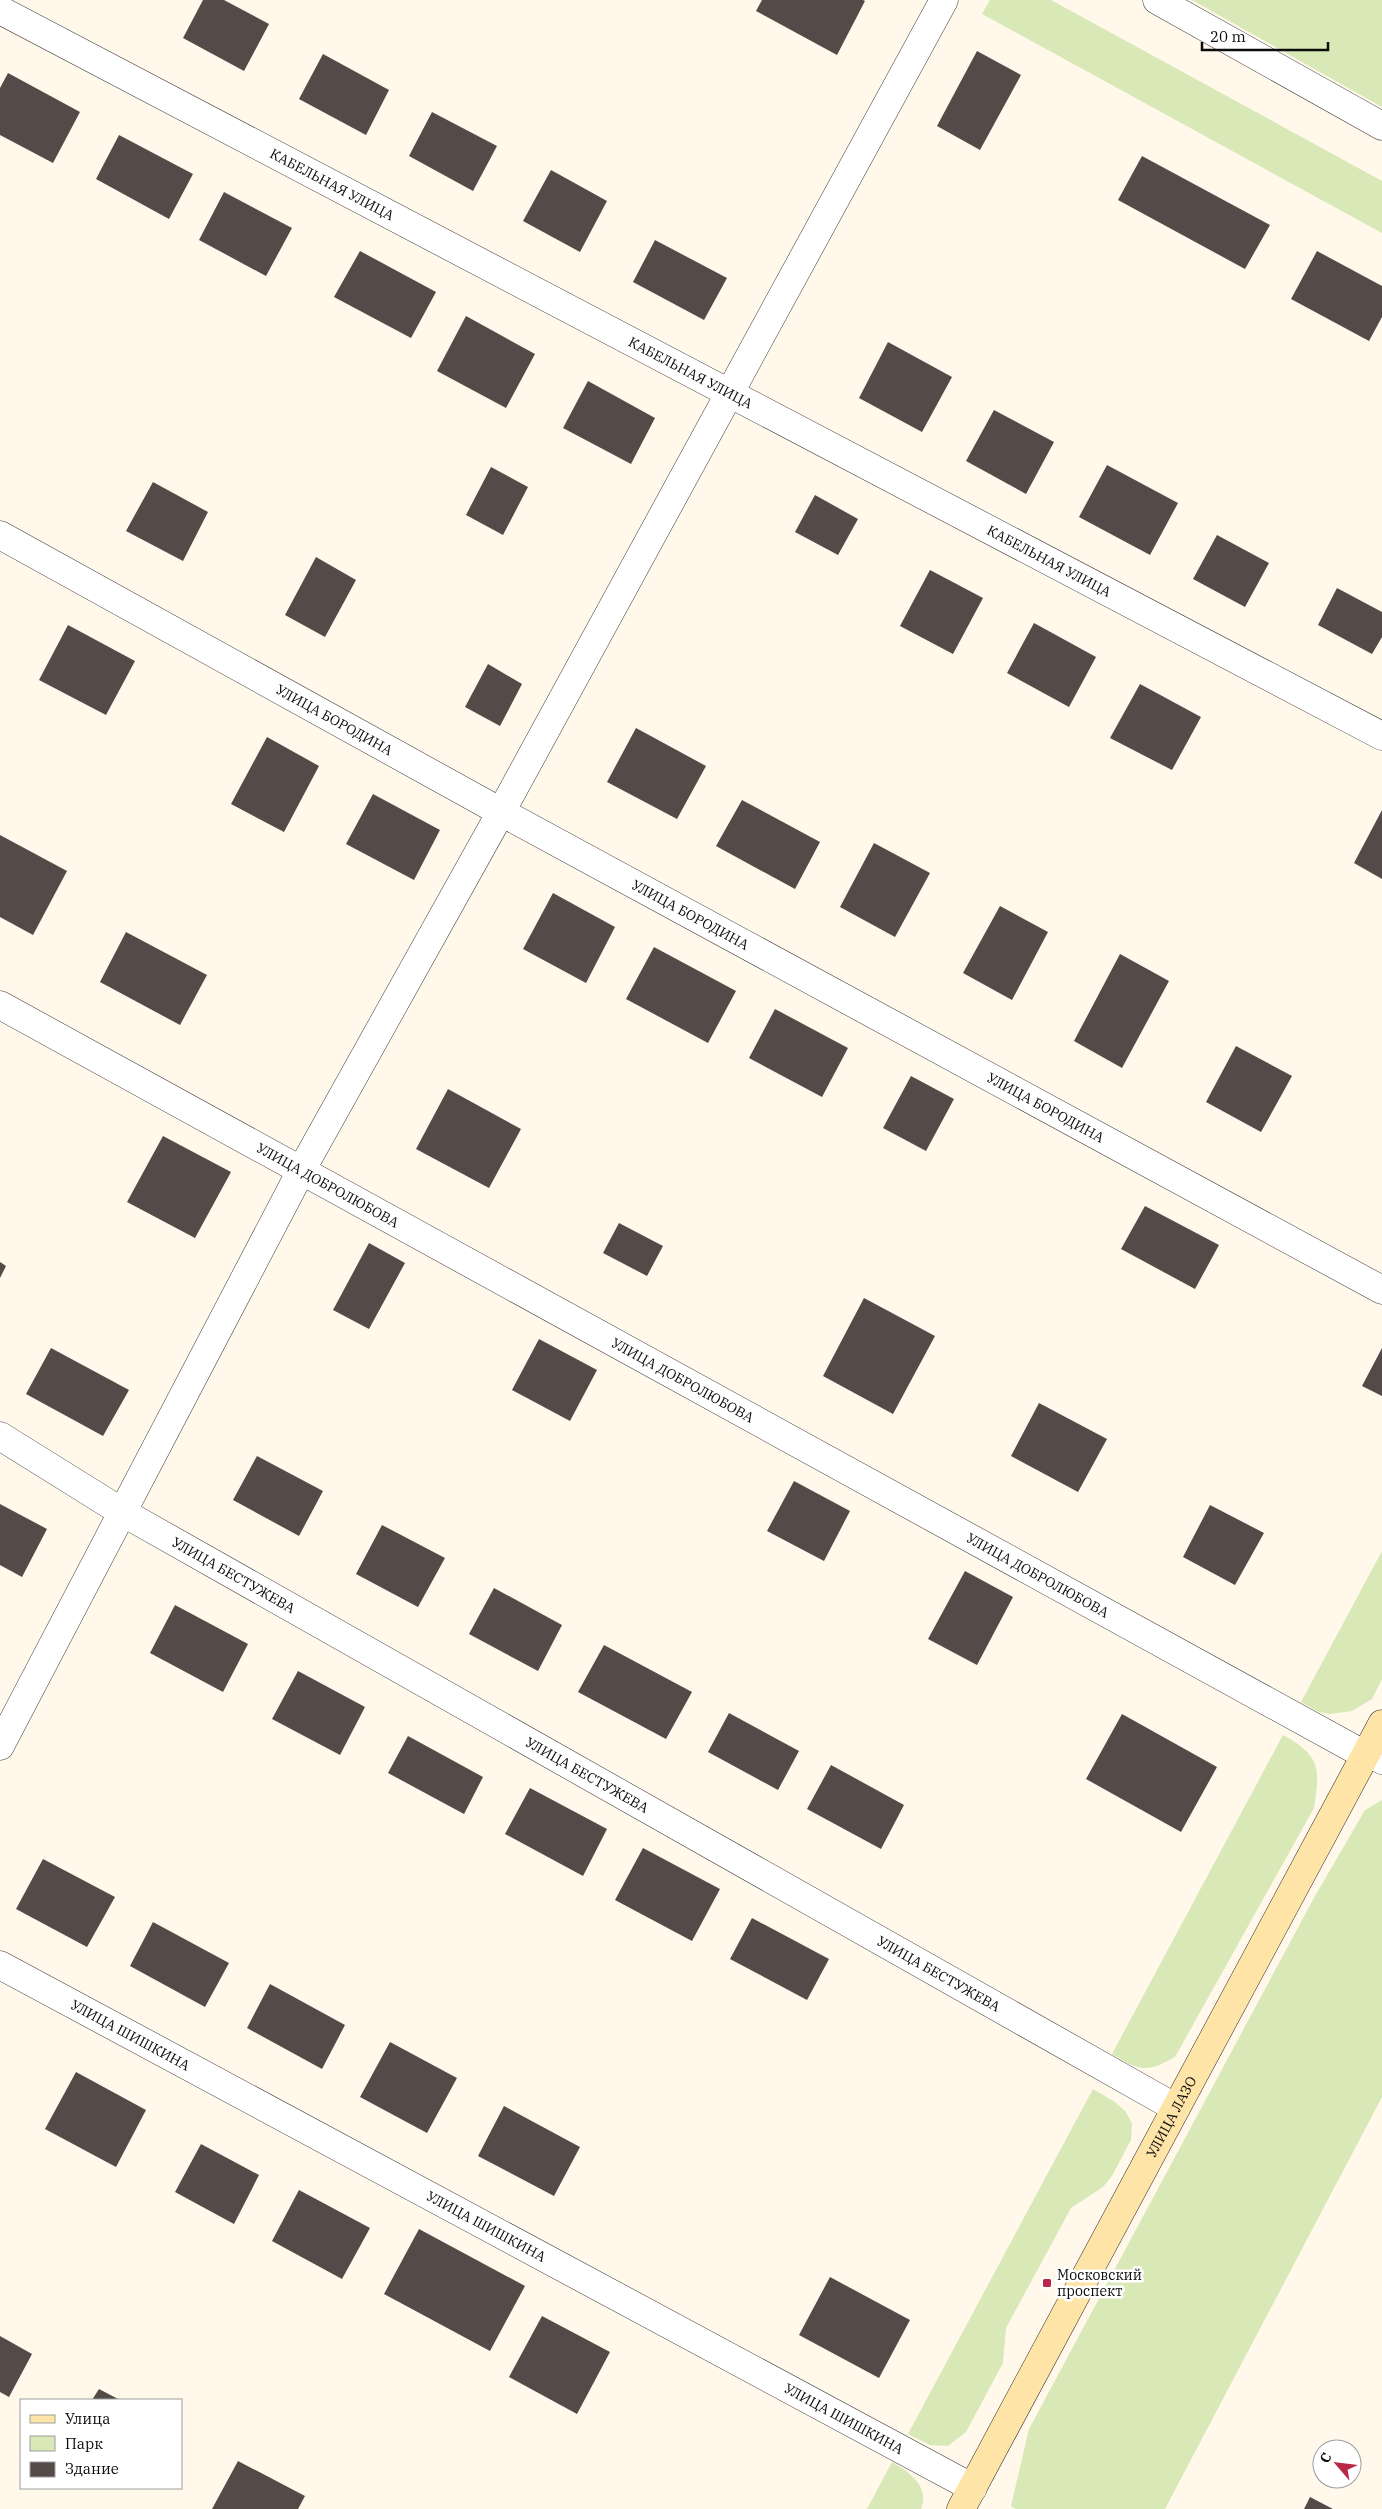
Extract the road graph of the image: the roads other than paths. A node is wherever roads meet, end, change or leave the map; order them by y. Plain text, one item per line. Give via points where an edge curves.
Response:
1 (944, 0) edge
2 (1157, 0) edge
3 (0, 10) edge
4 (1382, 126) edge
5 (730, 394) junction
6 (0, 535) edge
7 (1382, 736) edge
8 (501, 812) junction
9 (0, 1005) edge
10 (302, 1169) junction
11 (1382, 1290) edge
12 (0, 1436) edge
13 (122, 1512) junction
14 (1382, 1724) edge
15 (0, 1746) edge
16 (1374, 1760) edge
17 (0, 1965) edge
18 (1176, 2108) junction
19 (967, 2498) edge

1 - 5 street
2 - 4 street
3 - 5 street, КАБЕЛЬНАЯ УЛИЦА
5 - 7 street, КАБЕЛЬНАЯ УЛИЦА
5 - 8 street
6 - 8 street, УЛИЦА БОРОДИНА
8 - 10 street
8 - 11 street, УЛИЦА БОРОДИНА
9 - 10 street, УЛИЦА ДОБРОЛЮБОВА
10 - 13 street
10 - 16 street, УЛИЦА ДОБРОЛЮБОВА
12 - 13 street, УЛИЦА БЕСТУЖЕВА
13 - 15 street
13 - 18 street, УЛИЦА БЕСТУЖЕВА
14 - 16 main road, УЛИЦА ЛАЗО
16 - 18 main road, УЛИЦА ЛАЗО
17 - 19 street, УЛИЦА ШИШКИНА
18 - 19 main road, УЛИЦА ЛАЗО

